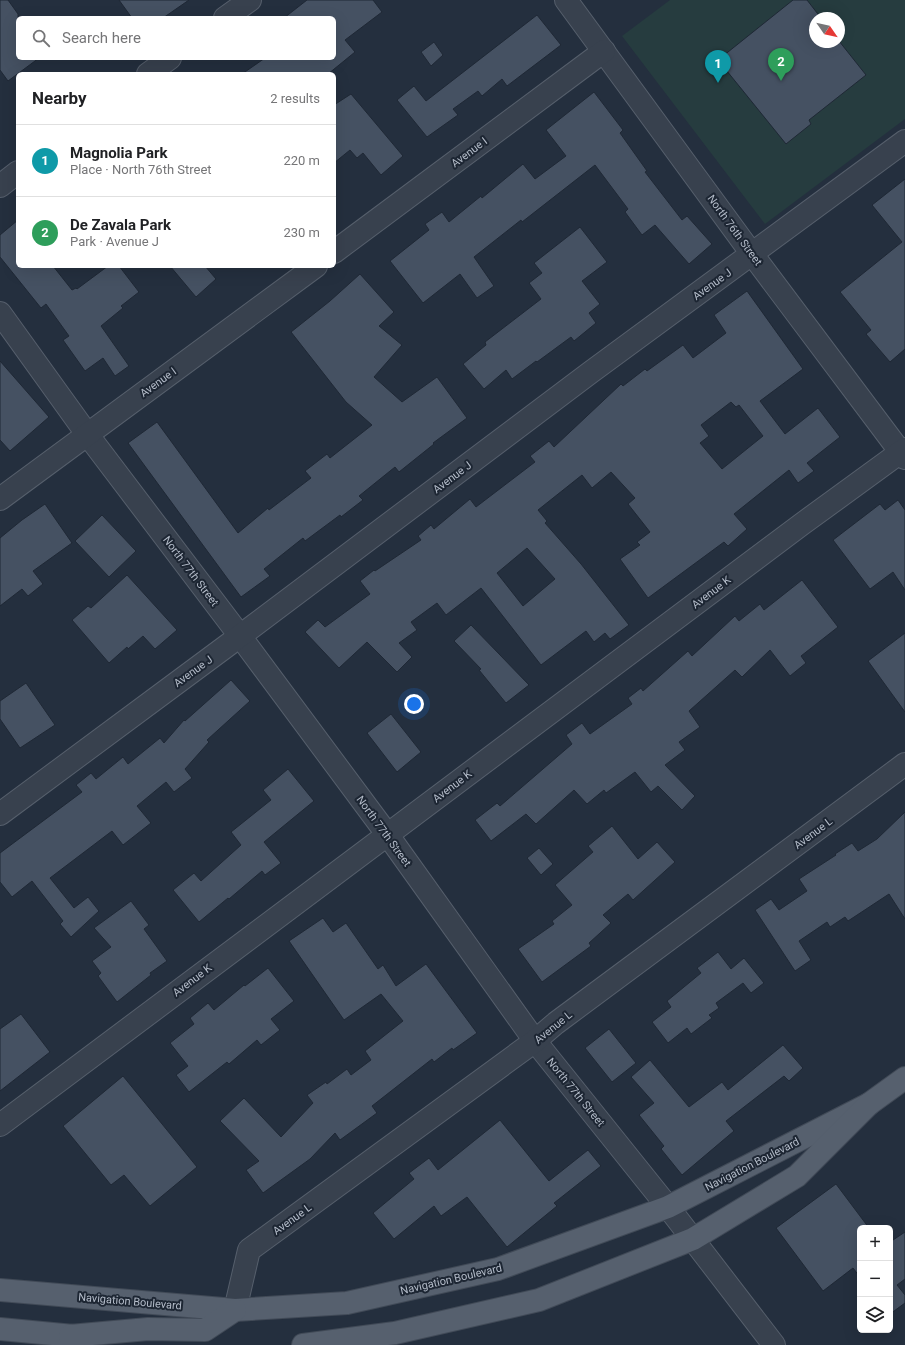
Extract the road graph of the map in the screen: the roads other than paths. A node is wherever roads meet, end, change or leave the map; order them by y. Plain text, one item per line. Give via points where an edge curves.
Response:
1 (250, 0) edge
2 (566, 0) edge
3 (228, 16) edge
4 (604, 51) junction
5 (167, 60) edge
6 (151, 72) edge
7 (905, 141) edge
8 (16, 174) edge
9 (0, 186) edge
10 (336, 251) edge
11 (752, 254) junction
12 (313, 268) edge
13 (0, 314) edge
14 (87, 434) junction
15 (904, 453) edge
16 (0, 499) edge
17 (240, 636) junction
18 (905, 764) edge
19 (0, 814) edge
20 (387, 834) junction
21 (535, 1041) junction
22 (905, 1078) edge
23 (869, 1104) junction
24 (0, 1125) edge
25 (668, 1207) junction
26 (693, 1239) junction
27 (0, 1290) edge
28 (235, 1310) junction
29 (0, 1329) edge
30 (70, 1336) junction
31 (160, 1345) edge
32 (303, 1345) edge
33 (774, 1345) edge

1 - 3 street
2 - 4 street, North 76th Street
4 - 10 street, Avenue I
4 - 11 street, North 76th Street
5 - 6 street
7 - 11 street, Avenue J
8 - 9 street
11 - 15 street, North 76th Street
11 - 17 street, Avenue J
12 - 14 street, Avenue I
13 - 14 street, North 77th Street
14 - 16 street, Avenue I
14 - 17 street, North 77th Street
15 - 20 street, Avenue K via 802,524
17 - 19 street, Avenue J
17 - 20 street, North 77th Street
18 - 21 street, Avenue L
20 - 21 street, North 77th Street
20 - 24 street, Avenue K
21 - 25 street, North 77th Street
21 - 28 street, Avenue L via 249,1250
22 - 23 main road, Navigation Boulevard
23 - 25 main road, Navigation Boulevard
23 - 26 main road, Navigation Boulevard via 797,1176
25 - 26 street, North 77th Street
25 - 28 main road, Navigation Boulevard via 498,1269 347,1303
26 - 32 main road, Navigation Boulevard via 539,1300 395,1332
26 - 33 street, North 77th Street
27 - 28 main road, Navigation Boulevard
28 - 30 main road via 205,1330 148,1329
29 - 30 main road
30 - 31 main road

